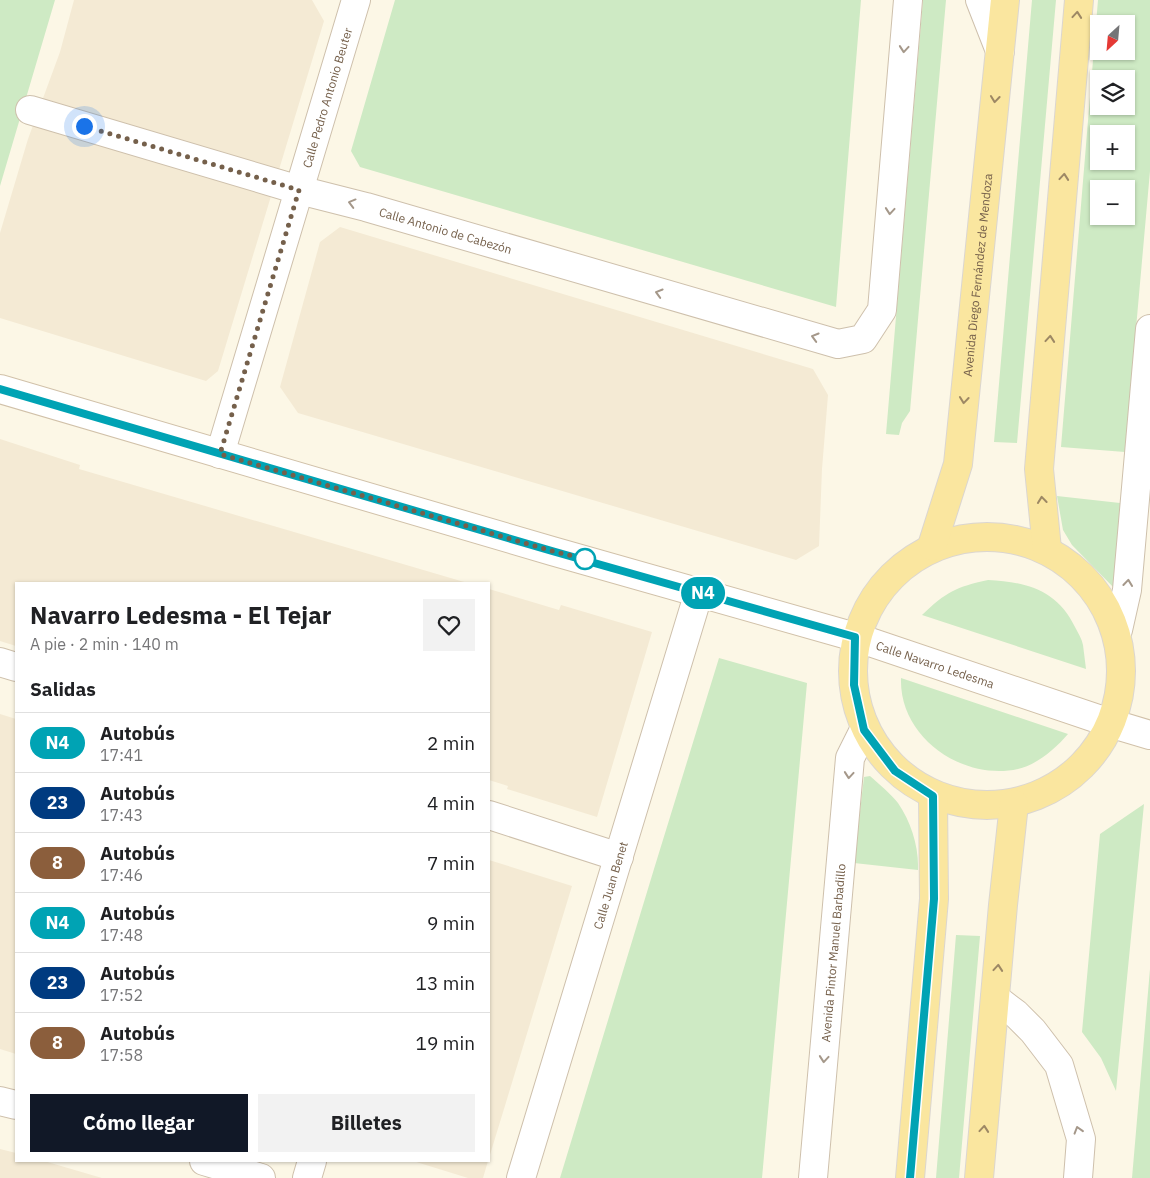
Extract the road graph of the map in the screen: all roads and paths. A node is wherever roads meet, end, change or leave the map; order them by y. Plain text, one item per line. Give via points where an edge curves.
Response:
1 (356, 0) edge
2 (908, 0) edge
3 (980, 0) edge
4 (1005, 0) edge
5 (1079, 0) edge
6 (1000, 51) junction
7 (30, 110) dead end
8 (299, 190) junction
9 (1150, 329) edge
10 (0, 389) edge
11 (220, 454) junction
12 (932, 546) junction
13 (1047, 549) junction
14 (699, 592) junction
15 (1118, 630) junction
16 (855, 637) junction
17 (0, 662) edge
18 (15, 667) edge
19 (1112, 724) junction
20 (864, 730) junction
21 (1150, 735) edge
22 (933, 796) junction
23 (1014, 804) junction
24 (490, 815) edge
25 (619, 857) junction
26 (995, 998) junction
27 (0, 1101) edge
28 (15, 1106) edge
29 (207, 1162) edge
30 (312, 1162) edge
31 (261, 1178) edge
32 (307, 1178) edge
33 (522, 1178) edge
34 (814, 1178) edge
35 (910, 1178) edge
36 (979, 1178) edge
37 (1078, 1178) edge

1 - 8 street, Calle Pedro Antonio Beuter
2 -> 8 street, Calle Antonio de Cabezón via 882,310 863,339 838,344
3 - 6 street
4 - 6 main road, Avenida Diego Fernández de Mendoza
13 -> 5 main road via 1039,469
6 -> 12 main road, Avenida Diego Fernández de Mendoza via 958,464
7 - 8 street, Calle Antonio de Cabezón
8 - 11 street, Calle Pedro Antonio Beuter
15 -> 9 street via 1127,590
10 - 11 street, Calle Navarro Ledesma
11 - 14 street, Calle Navarro Ledesma
12 - 13 main road via 989,535
12 - 16 main road via 891,574
13 - 15 main road via 1080,572 1103,597
14 - 16 street, Calle Navarro Ledesma
14 - 25 street, Calle Juan Benet
15 - 19 main road via 1122,658
16 - 19 street, Calle Navarro Ledesma
16 - 20 main road via 854,685
17 - 18 street
19 - 21 street, Calle Navarro Ledesma
19 - 23 main road via 1067,781
20 - 22 main road via 895,771
20 -> 34 street, Avenida Pintor Manuel Barbadillo via 850,758
22 - 23 main road via 973,806
22 - 35 main road via 934,907
26 -> 23 main road
24 - 25 street
25 - 33 street, Calle Juan Benet
36 -> 26 main road
37 -> 26 street via 1081,1139 1059,1065 1033,1031
27 - 28 street
29 - 31 street
30 - 32 street

